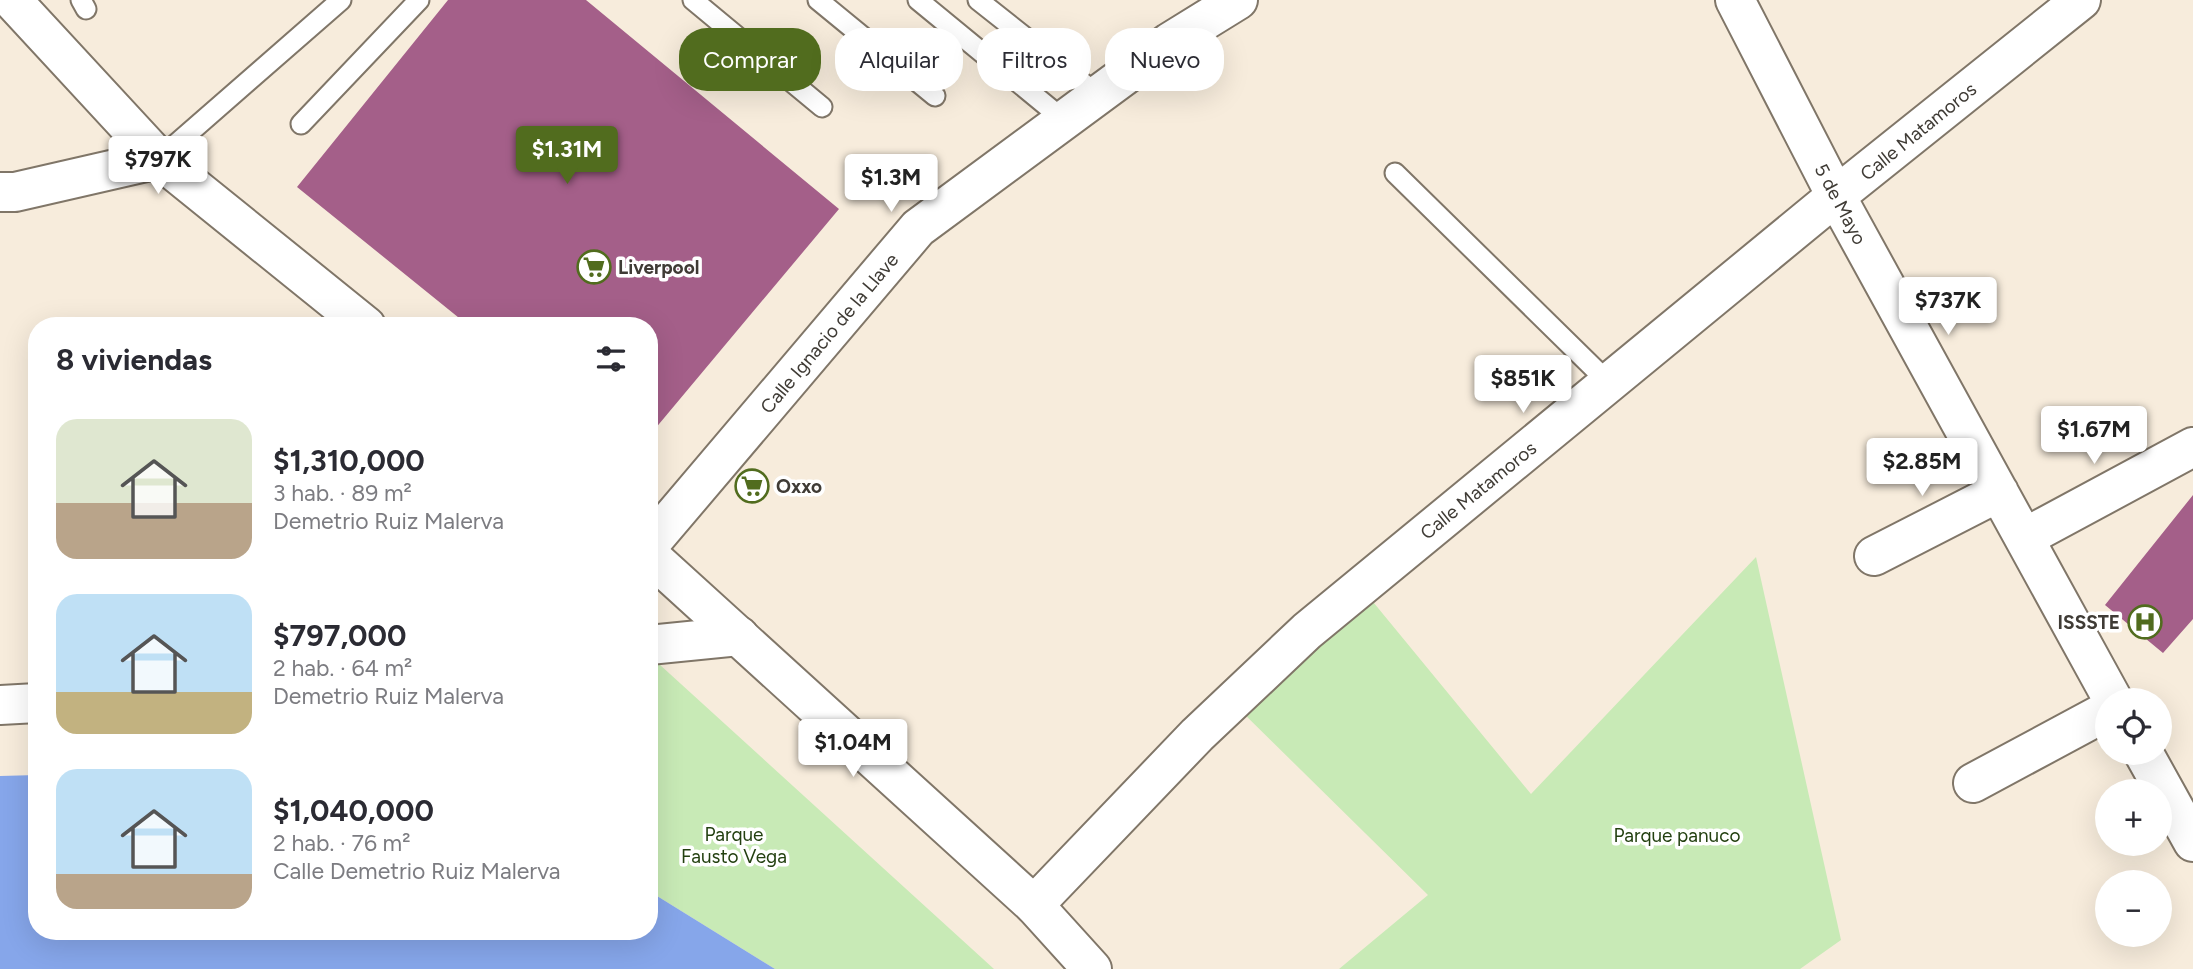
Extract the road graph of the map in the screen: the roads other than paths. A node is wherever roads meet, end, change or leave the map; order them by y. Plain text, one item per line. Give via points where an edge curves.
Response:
1 (12, 0) edge
2 (341, 0) edge
3 (419, 0) edge
4 (694, 0) edge
5 (818, 0) edge
6 (918, 0) edge
7 (978, 0) edge
8 (1238, 0) edge
9 (1735, 0) edge
10 (2081, 0) edge
11 (1098, 95) junction
12 (935, 96) dead end
13 (822, 107) dead end
14 (1064, 120) junction
15 (301, 124) dead end
16 (159, 159) junction
17 (1395, 173) dead end
18 (0, 192) edge
19 (1836, 197) junction
20 (355, 317) edge
21 (1609, 383) junction
22 (2193, 447) edge
23 (1999, 492) junction
24 (658, 534) edge
25 (2024, 538) junction
26 (1874, 556) dead end
27 (658, 563) edge
28 (739, 636) junction
29 (658, 644) edge
30 (2106, 688) edge
31 (28, 703) edge
32 (0, 705) edge
33 (2095, 717) edge
34 (2150, 765) edge
35 (1973, 783) dead end
36 (2193, 842) edge
37 (1034, 905) junction
38 (1092, 969) edge

1 - 16 street
2 - 16 lane
3 - 15 lane
4 - 13 lane
5 - 12 lane
6 - 14 lane
7 - 11 lane
8 - 11 street, Calle Ignacio de la Llave
9 - 19 street, 5 de Mayo
10 - 19 street, Calle Matamoros
11 - 14 street, Calle Ignacio de la Llave
14 - 24 street, Calle Ignacio de la Llave via 918,228
16 - 18 street
16 - 20 street
17 - 21 lane
19 - 21 street, Calle Matamoros
19 - 23 street, 5 de Mayo
21 - 37 street, Calle Matamoros via 1307,631 1197,735
22 - 25 street
23 - 25 street, 5 de Mayo
23 - 26 street
25 - 30 street, 5 de Mayo
27 - 28 street
28 - 29 street
28 - 37 street
31 - 32 street
33 - 35 street
34 - 36 street
37 - 38 street

